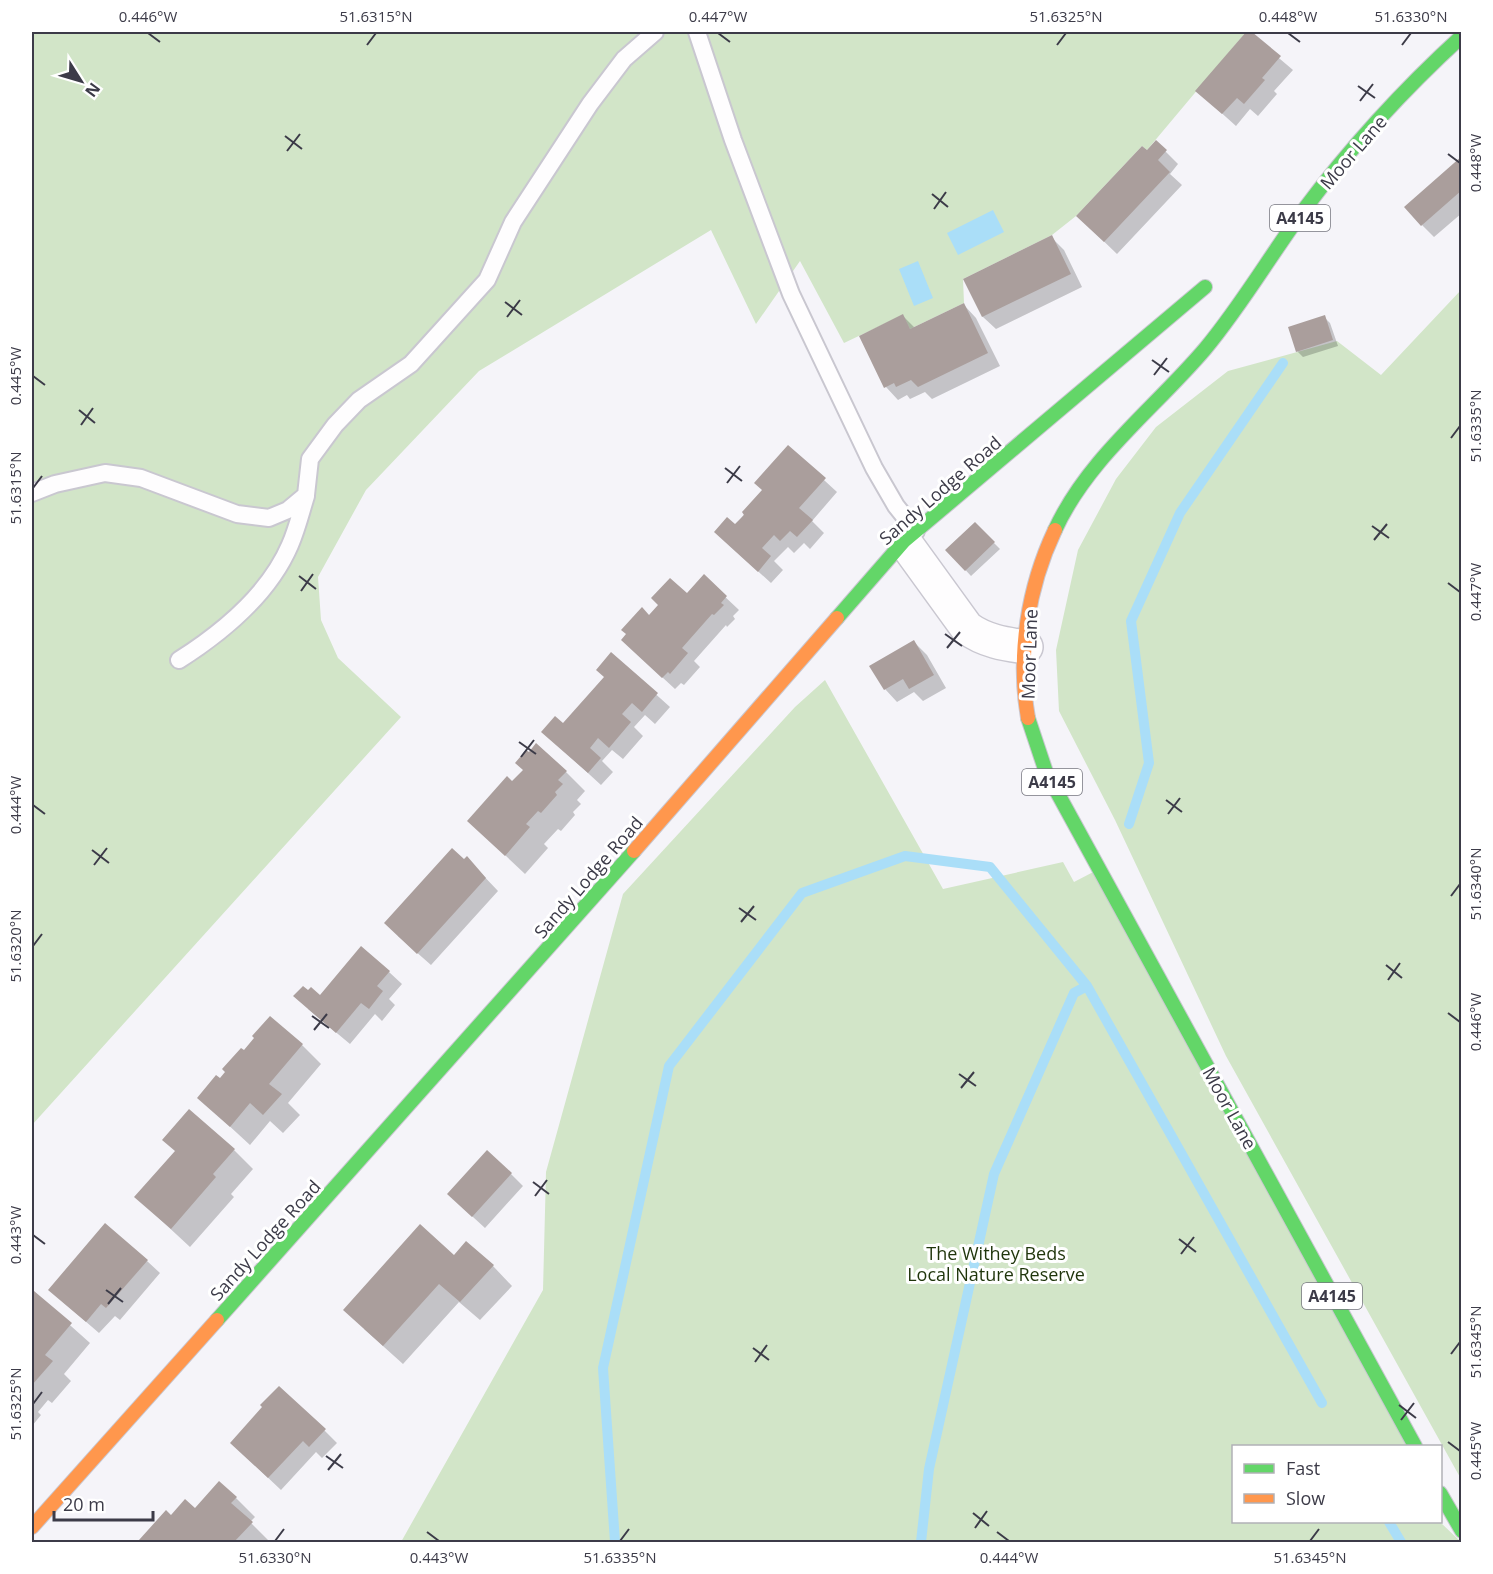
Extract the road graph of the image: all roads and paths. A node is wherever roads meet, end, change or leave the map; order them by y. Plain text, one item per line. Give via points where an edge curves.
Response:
1 (655, 32) edge
2 (697, 32) edge
3 (1448, 40) edge
4 (1205, 287) dead end
5 (32, 493) edge
6 (306, 495) junction
7 (910, 536) junction
8 (1026, 646) junction
9 (179, 660) dead end
10 (1413, 1445) edge
11 (1442, 1497) edge
12 (32, 1527) edge
13 (1461, 1531) edge

1 - 6 lane via 624,59 590,104 513,222 487,280 411,364 359,400 335,425 310,459
2 - 7 lane via 791,294
3 - 8 street, Moor Lane / A4145 via 1326,182 1205,349 1104,455 1078,490 1044,552 1035,581
4 - 7 street, Sandy Lodge Road
5 - 6 lane via 105,473 141,478 237,514 269,518 288,510
6 - 9 lane via 290,546 265,587 222,629
7 - 8 street via 967,628 980,637
7 - 12 street, Sandy Lodge Road via 595,897
8 - 10 street, Moor Lane / A4145 via 1024,685 1028,720 1046,772
11 - 13 street

